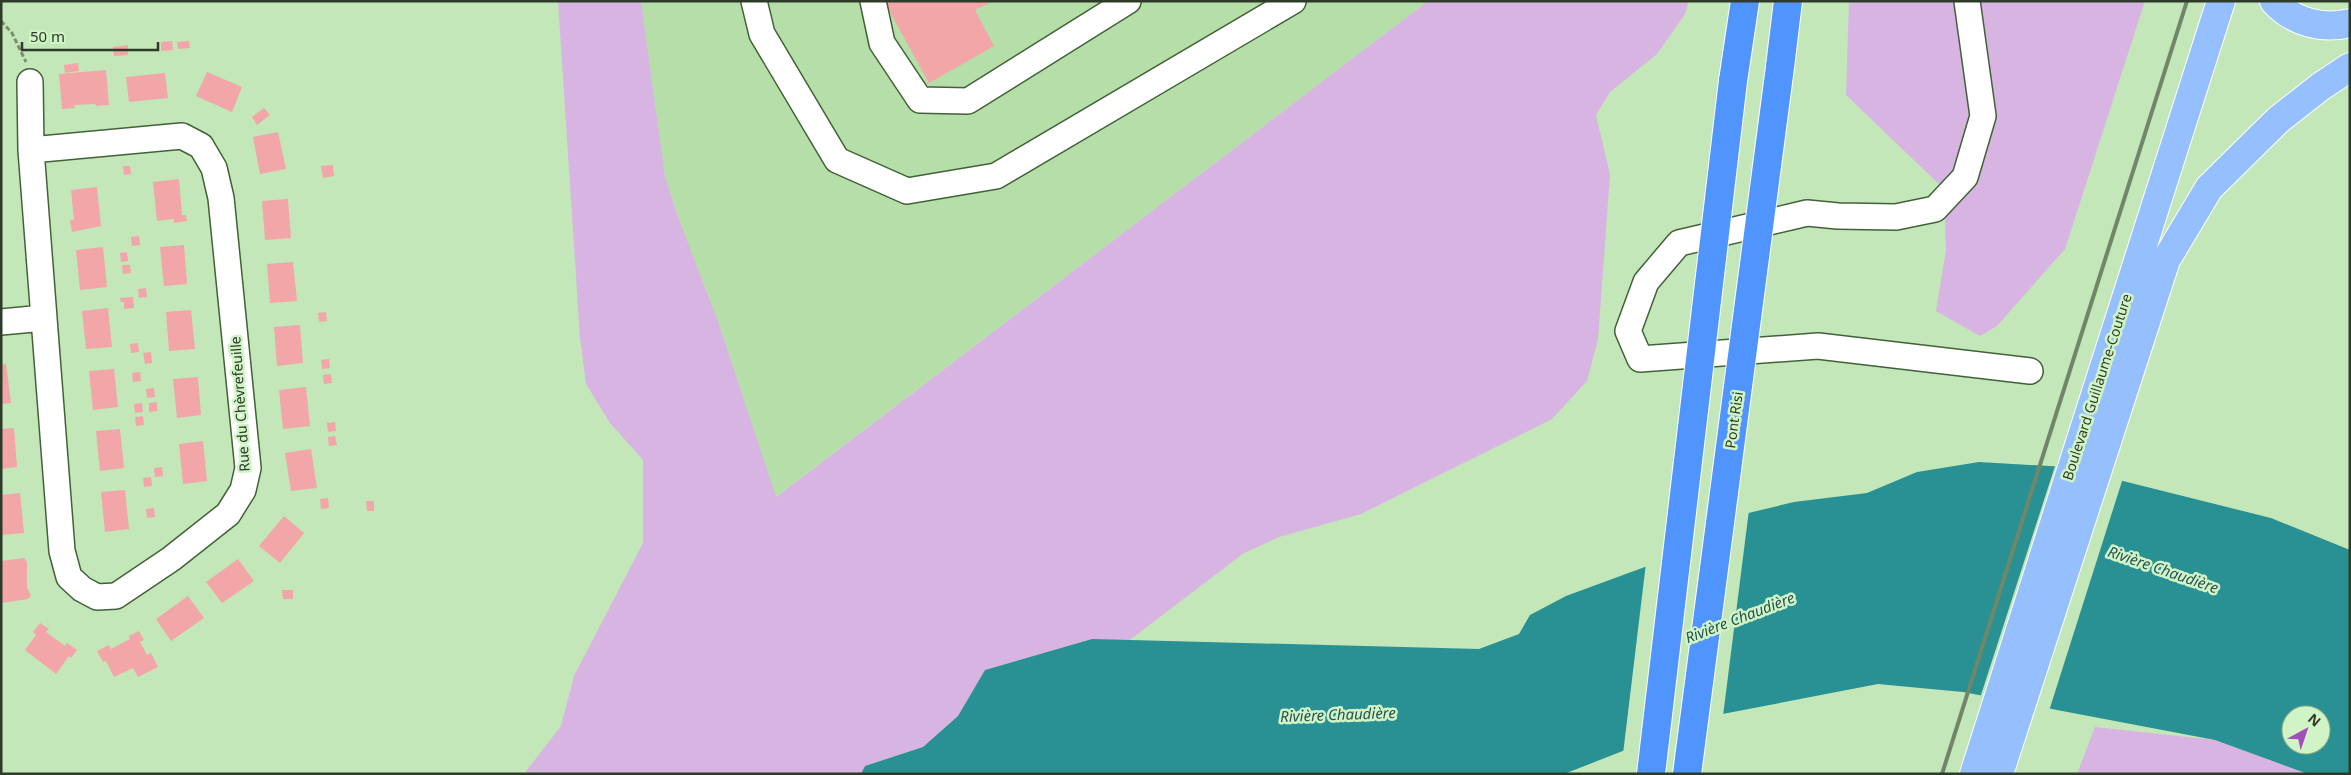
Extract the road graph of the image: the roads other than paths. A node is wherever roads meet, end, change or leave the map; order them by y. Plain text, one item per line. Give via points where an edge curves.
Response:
1 (754, 1) edge
2 (873, 1) edge
3 (1128, 1) edge
4 (1293, 1) edge
5 (1745, 1) edge
6 (1788, 1) edge
7 (1967, 1) edge
8 (2221, 1) edge
9 (2274, 1) edge
10 (2350, 23) edge
11 (2350, 67) edge
12 (30, 82) road end
13 (31, 150) junction
14 (44, 318) junction
15 (1, 322) edge
16 (2030, 372) dead end
17 (1651, 774) edge
18 (1687, 774) edge
19 (1974, 774) edge
20 (1999, 774) edge

1 - 4 street via 762,34 837,160 907,191 996,176
2 - 3 street via 882,43 920,100 968,101
5 - 17 highway, bridge
6 - 18 highway, Pont Risi, bridge
7 - 16 street via 1984,116 1965,177 1935,209 1896,217 1807,213 1679,243 1646,282 1628,331 1640,359 1818,346
8 - 19 main road, Boulevard Guillaume-Couture
9 - 10 main road via 2293,18 2321,25
11 - 20 main road, Boulevard Guillaume-Couture via 2278,120 2209,188 2166,260
12 - 13 street, Rue du Chèvrefeuille
13 - 14 street, Rue du Chèvrefeuille
13 - 14 street, Rue du Chèvrefeuille via 182,136 200,146 214,168 221,198 248,468 243,490 228,514 171,559 116,596 97,597 82,589 69,577 62,551
14 - 15 street

